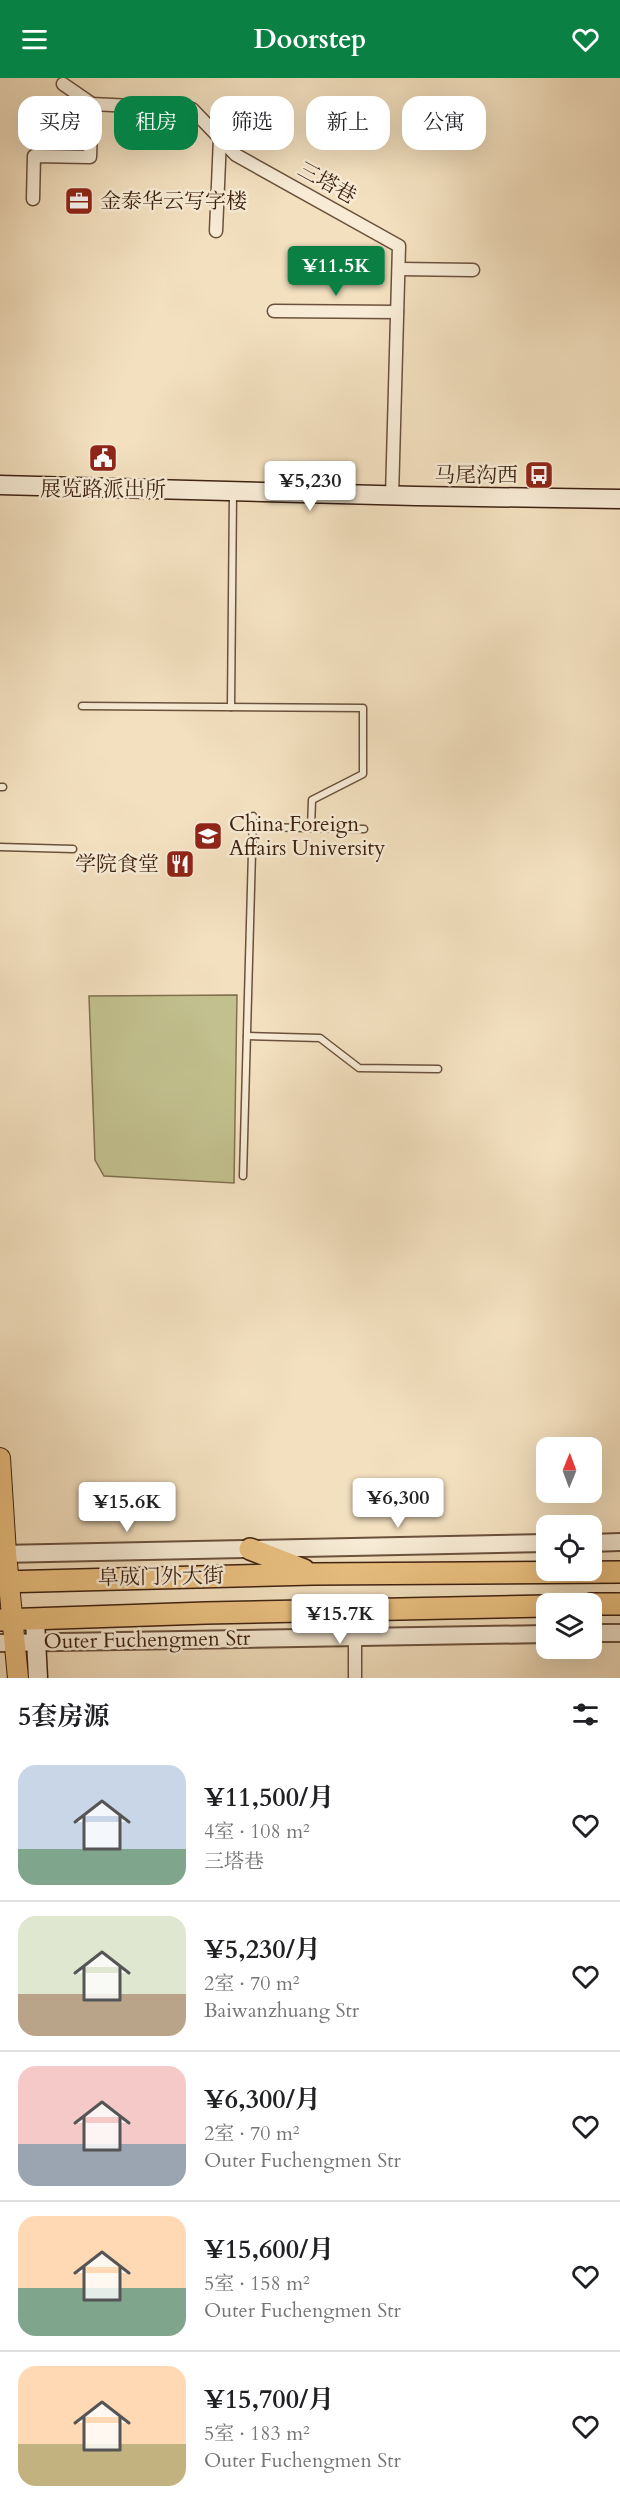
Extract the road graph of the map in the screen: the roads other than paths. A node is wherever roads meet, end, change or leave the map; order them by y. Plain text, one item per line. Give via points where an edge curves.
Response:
1 (63, 84) dead end
2 (80, 96) edge
3 (102, 104) edge
4 (210, 128) edge
5 (90, 150) edge
6 (219, 150) edge
7 (231, 150) edge
8 (33, 200) dead end
9 (216, 231) dead end
10 (399, 269) junction
11 (473, 270) dead end
12 (274, 311) dead end
13 (397, 312) junction
14 (0, 485) edge
15 (233, 491) junction
16 (392, 496) junction
17 (620, 499) edge
18 (82, 706) dead end
19 (231, 707) junction
20 (253, 816) dead end
21 (253, 827) junction
22 (311, 828) junction
23 (364, 829) dead end
24 (0, 847) edge
25 (73, 849) dead end
26 (247, 1036) junction
27 (438, 1069) dead end
28 (243, 1176) dead end
29 (0, 1458) edge
30 (620, 1542) edge
31 (536, 1543) edge
32 (602, 1543) edge
33 (250, 1549) junction
34 (3, 1553) edge
35 (620, 1572) edge
36 (313, 1574) junction
37 (5, 1581) edge
38 (602, 1604) edge
39 (620, 1604) edge
40 (536, 1606) edge
41 (350, 1610) junction
42 (7, 1620) edge
43 (35, 1620) junction
44 (602, 1633) edge
45 (620, 1633) edge
46 (536, 1634) edge
47 (355, 1636) junction
48 (36, 1642) junction
49 (7, 1643) edge
50 (18, 1678) edge
51 (38, 1678) edge
52 (355, 1678) edge

1 - 2 street
3 - 4 street, 三塔巷 via 192,109
5 - 8 street via 90,157 34,156
6 - 9 street
7 - 10 street, 三塔巷 via 399,246
10 - 11 street
10 - 13 street, 三塔巷
12 - 13 street
13 - 16 street, 三塔巷
14 - 15 main road
15 - 16 main road
15 - 19 lane
16 - 17 main road
18 - 19 lane
19 - 22 lane via 363,708 363,774 312,800
20 - 21 lane
21 - 22 lane
21 - 26 lane
22 - 23 lane
24 - 25 lane
26 - 27 lane via 320,1038 358,1068
26 - 28 lane
29 - 34 main road
30 - 32 street
31 - 33 street
33 - 34 street
33 - 36 highway
34 - 37 main road
35 - 36 highway
36 - 37 highway, 阜成门外大街
37 - 42 main road
38 - 39 highway
40 - 41 highway, 阜成门外大街
41 - 43 highway, 阜成门外大街
41 - 47 street
42 - 43 highway, 阜成门外大街
42 - 49 main road
43 - 48 main road
44 - 45 street
46 - 47 street, Outer Fuchengmen Str
47 - 48 street, Outer Fuchengmen Str
47 - 52 street
48 - 49 street, Outer Fuchengmen Str
48 - 51 main road
49 - 50 main road

